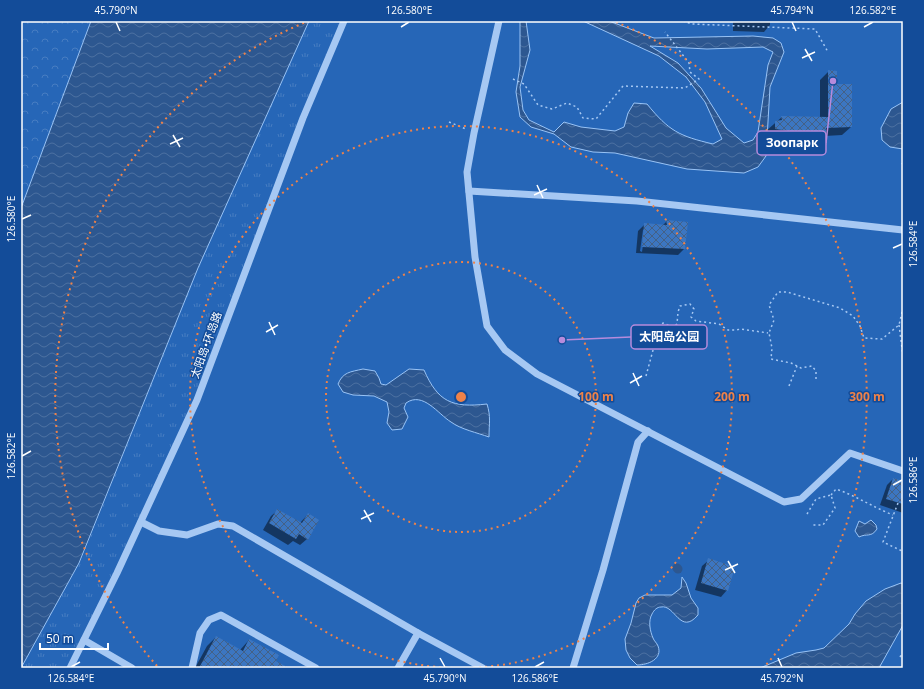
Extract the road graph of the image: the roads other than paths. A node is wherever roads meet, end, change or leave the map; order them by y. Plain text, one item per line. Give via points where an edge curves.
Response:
1 (344, 21) edge
2 (499, 21) edge
3 (469, 191) junction
4 (903, 230) edge
5 (648, 432) junction
6 (903, 471) edge
7 (141, 522) junction
8 (418, 633) junction
9 (84, 640) junction
10 (70, 668) edge
11 (132, 668) edge
12 (192, 668) edge
13 (316, 668) edge
14 (398, 668) edge
15 (483, 668) edge
16 (573, 668) edge

1 - 7 street, 太阳岛•环岛路 via 303,118 198,400
2 - 3 street via 467,172
3 - 4 street via 637,201
3 - 5 street via 476,265 487,326 506,350 537,374
5 - 6 street via 784,502 801,499 850,453
5 - 16 street via 638,442
7 - 8 street via 160,531 187,535 218,524 233,526
7 - 9 street, 太阳岛•环岛路
8 - 14 street
8 - 15 street
9 - 10 street, 太阳岛•环岛路
9 - 11 street
12 - 13 street via 200,633 209,620 221,615

